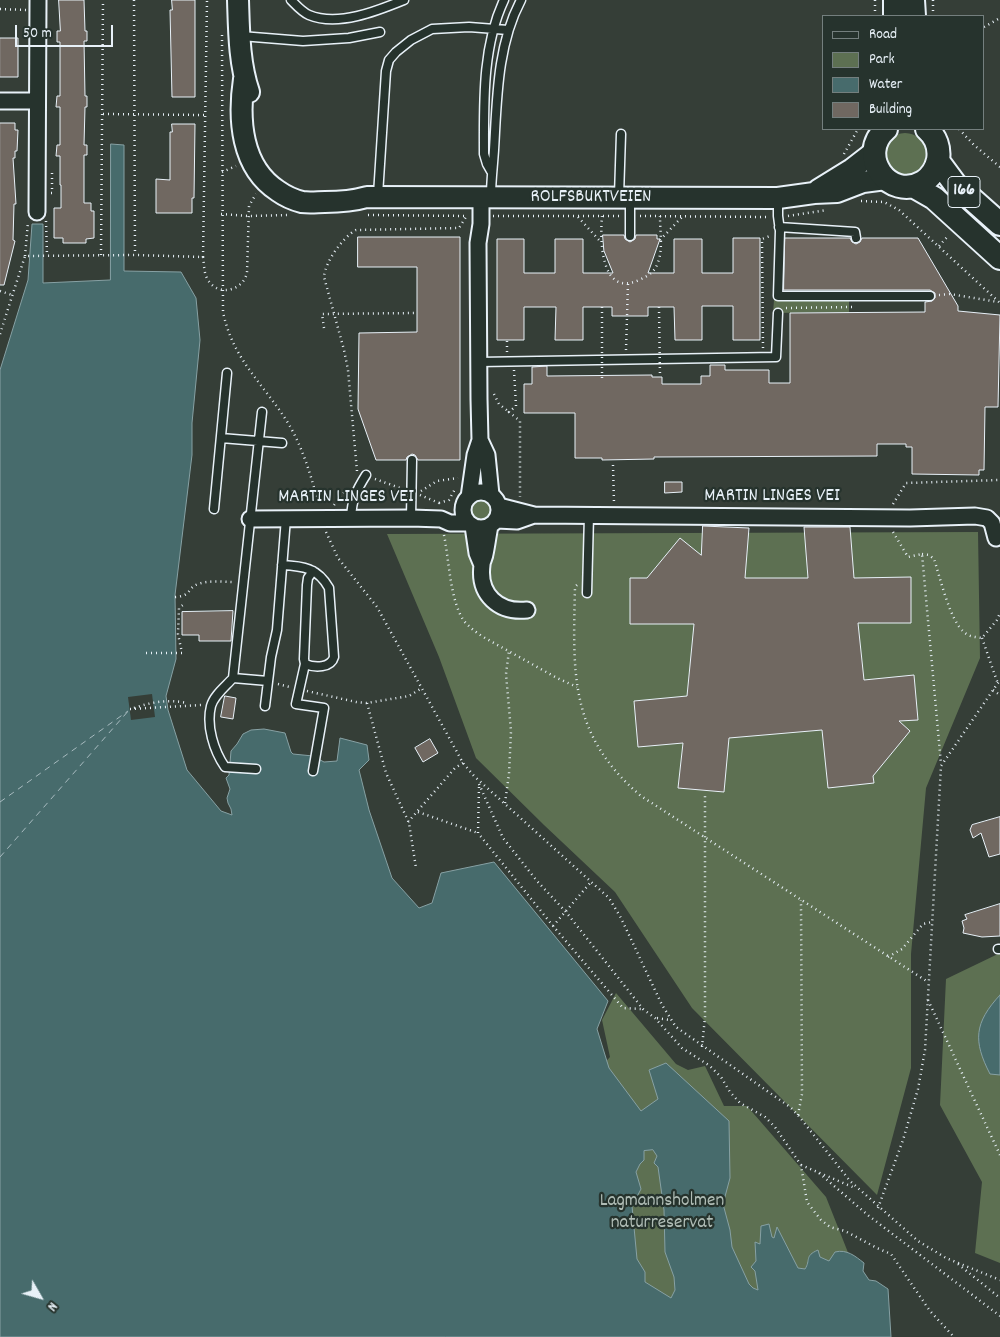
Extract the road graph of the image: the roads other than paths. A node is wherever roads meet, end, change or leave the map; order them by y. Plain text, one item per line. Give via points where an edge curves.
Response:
1 (238, 0) edge
2 (291, 0) edge
3 (404, 0) edge
4 (504, 0) edge
5 (521, 0) edge
6 (895, 0) edge
7 (914, 0) edge
8 (32, 5) edge
9 (895, 15) edge
10 (914, 15) edge
11 (493, 28) junction
12 (508, 30) junction
13 (380, 32) dead end
14 (230, 33) junction
15 (244, 79) junction
16 (37, 101) junction
17 (0, 102) edge
18 (885, 130) edge
19 (928, 130) edge
20 (621, 134) dead end
21 (874, 152) junction
22 (938, 161) junction
23 (491, 171) junction
24 (886, 179) junction
25 (913, 186) junction
26 (814, 193) junction
27 (373, 197) junction
28 (486, 198) junction
29 (624, 198) junction
30 (778, 198) junction
31 (37, 212) road end
32 (1000, 224) edge
33 (780, 229) junction
34 (630, 236) dead end
35 (856, 238) dead end
36 (1000, 258) edge
37 (930, 296) road end
38 (778, 313) dead end
39 (479, 362) junction
40 (227, 373) dead end
41 (262, 412) dead end
42 (221, 438) junction
43 (480, 440) junction
44 (259, 442) junction
45 (282, 444) dead end
46 (412, 460) dead end
47 (366, 475) road end
48 (466, 502) junction
49 (214, 509) dead end
50 (494, 512) junction
51 (589, 515) junction
52 (286, 518) junction
53 (351, 518) junction
54 (411, 518) junction
55 (250, 519) junction
56 (441, 519) junction
57 (471, 525) junction
58 (996, 538) dead end
59 (282, 565) junction
60 (482, 565) junction
61 (313, 570) junction
62 (587, 593) dead end
63 (527, 610) dead end
64 (306, 664) junction
65 (233, 678) junction
66 (268, 681) junction
67 (265, 706) dead end
68 (256, 770) dead end
69 (313, 771) dead end

1 - 14 street, ROLFSBUKTVEIEN
2 - 3 lane via 309,15 333,19 372,13
4 - 11 lane
5 - 12 lane
6 - 9 main road
7 - 10 main road
8 - 16 street
11 - 12 lane
11 - 23 lane via 488,58 484,154
11 - 27 lane via 438,27 411,40 391,57 386,71
12 - 23 lane via 496,108
13 - 14 lane via 303,41
14 - 15 street, ROLFSBUKTVEIEN
15 - 27 street, ROLFSBUKTVEIEN via 259,145 273,172 301,188
15 - 27 street, ROLFSBUKTVEIEN via 242,98 246,147 254,167 266,182 284,195 302,202 352,202
16 - 17 street
16 - 31 street
18 - 21 main road via 877,140
19 - 22 main road, 166 via 937,142
20 - 29 lane
21 - 24 main road via 877,167
21 - 26 street, ROLFSBUKTVEIEN
22 - 25 main road, 166 via 932,174
22 - 32 main road, 166 via 955,184
23 - 28 lane
24 - 25 main road, 166 via 899,186
24 - 26 street, ROLFSBUKTVEIEN via 863,182 837,192
25 - 36 main road, 166 via 934,198
26 - 30 street, ROLFSBUKTVEIEN
27 - 28 street, ROLFSBUKTVEIEN
28 - 29 street, ROLFSBUKTVEIEN
28 - 39 street via 478,243
29 - 30 street, ROLFSBUKTVEIEN
29 - 34 lane
30 - 33 lane
33 - 35 lane via 856,232
33 - 37 lane via 778,296
38 - 39 lane via 776,357
39 - 43 street
40 - 42 lane
41 - 44 lane
42 - 44 lane
42 - 49 lane
43 - 48 street
43 - 50 street via 487,455
44 - 45 lane
44 - 55 lane
46 - 54 lane
47 - 53 lane via 352,502
48 - 50 street via 479,492
48 - 56 street, MARTIN LINGES VEI
48 - 57 street via 464,516
50 - 51 street, MARTIN LINGES VEI via 517,521 527,513
50 - 57 street via 482,528
50 - 60 street
51 - 58 street, MARTIN LINGES VEI via 982,516 992,523
51 - 62 lane
52 - 53 street, MARTIN LINGES VEI via 322,514
52 - 55 street, MARTIN LINGES VEI
52 - 59 lane
53 - 54 street, MARTIN LINGES VEI
54 - 56 street, MARTIN LINGES VEI
55 - 65 lane
56 - 57 street, MARTIN LINGES VEI via 450,524
57 - 60 street
59 - 61 lane
59 - 66 lane via 277,630
60 - 63 street via 483,584 493,601 509,610
61 - 64 lane via 306,585
61 - 64 lane via 329,588 334,657 327,666
64 - 69 lane via 296,704 324,708
65 - 66 lane
65 - 68 lane via 212,705 210,716 215,749 225,767
66 - 67 lane

